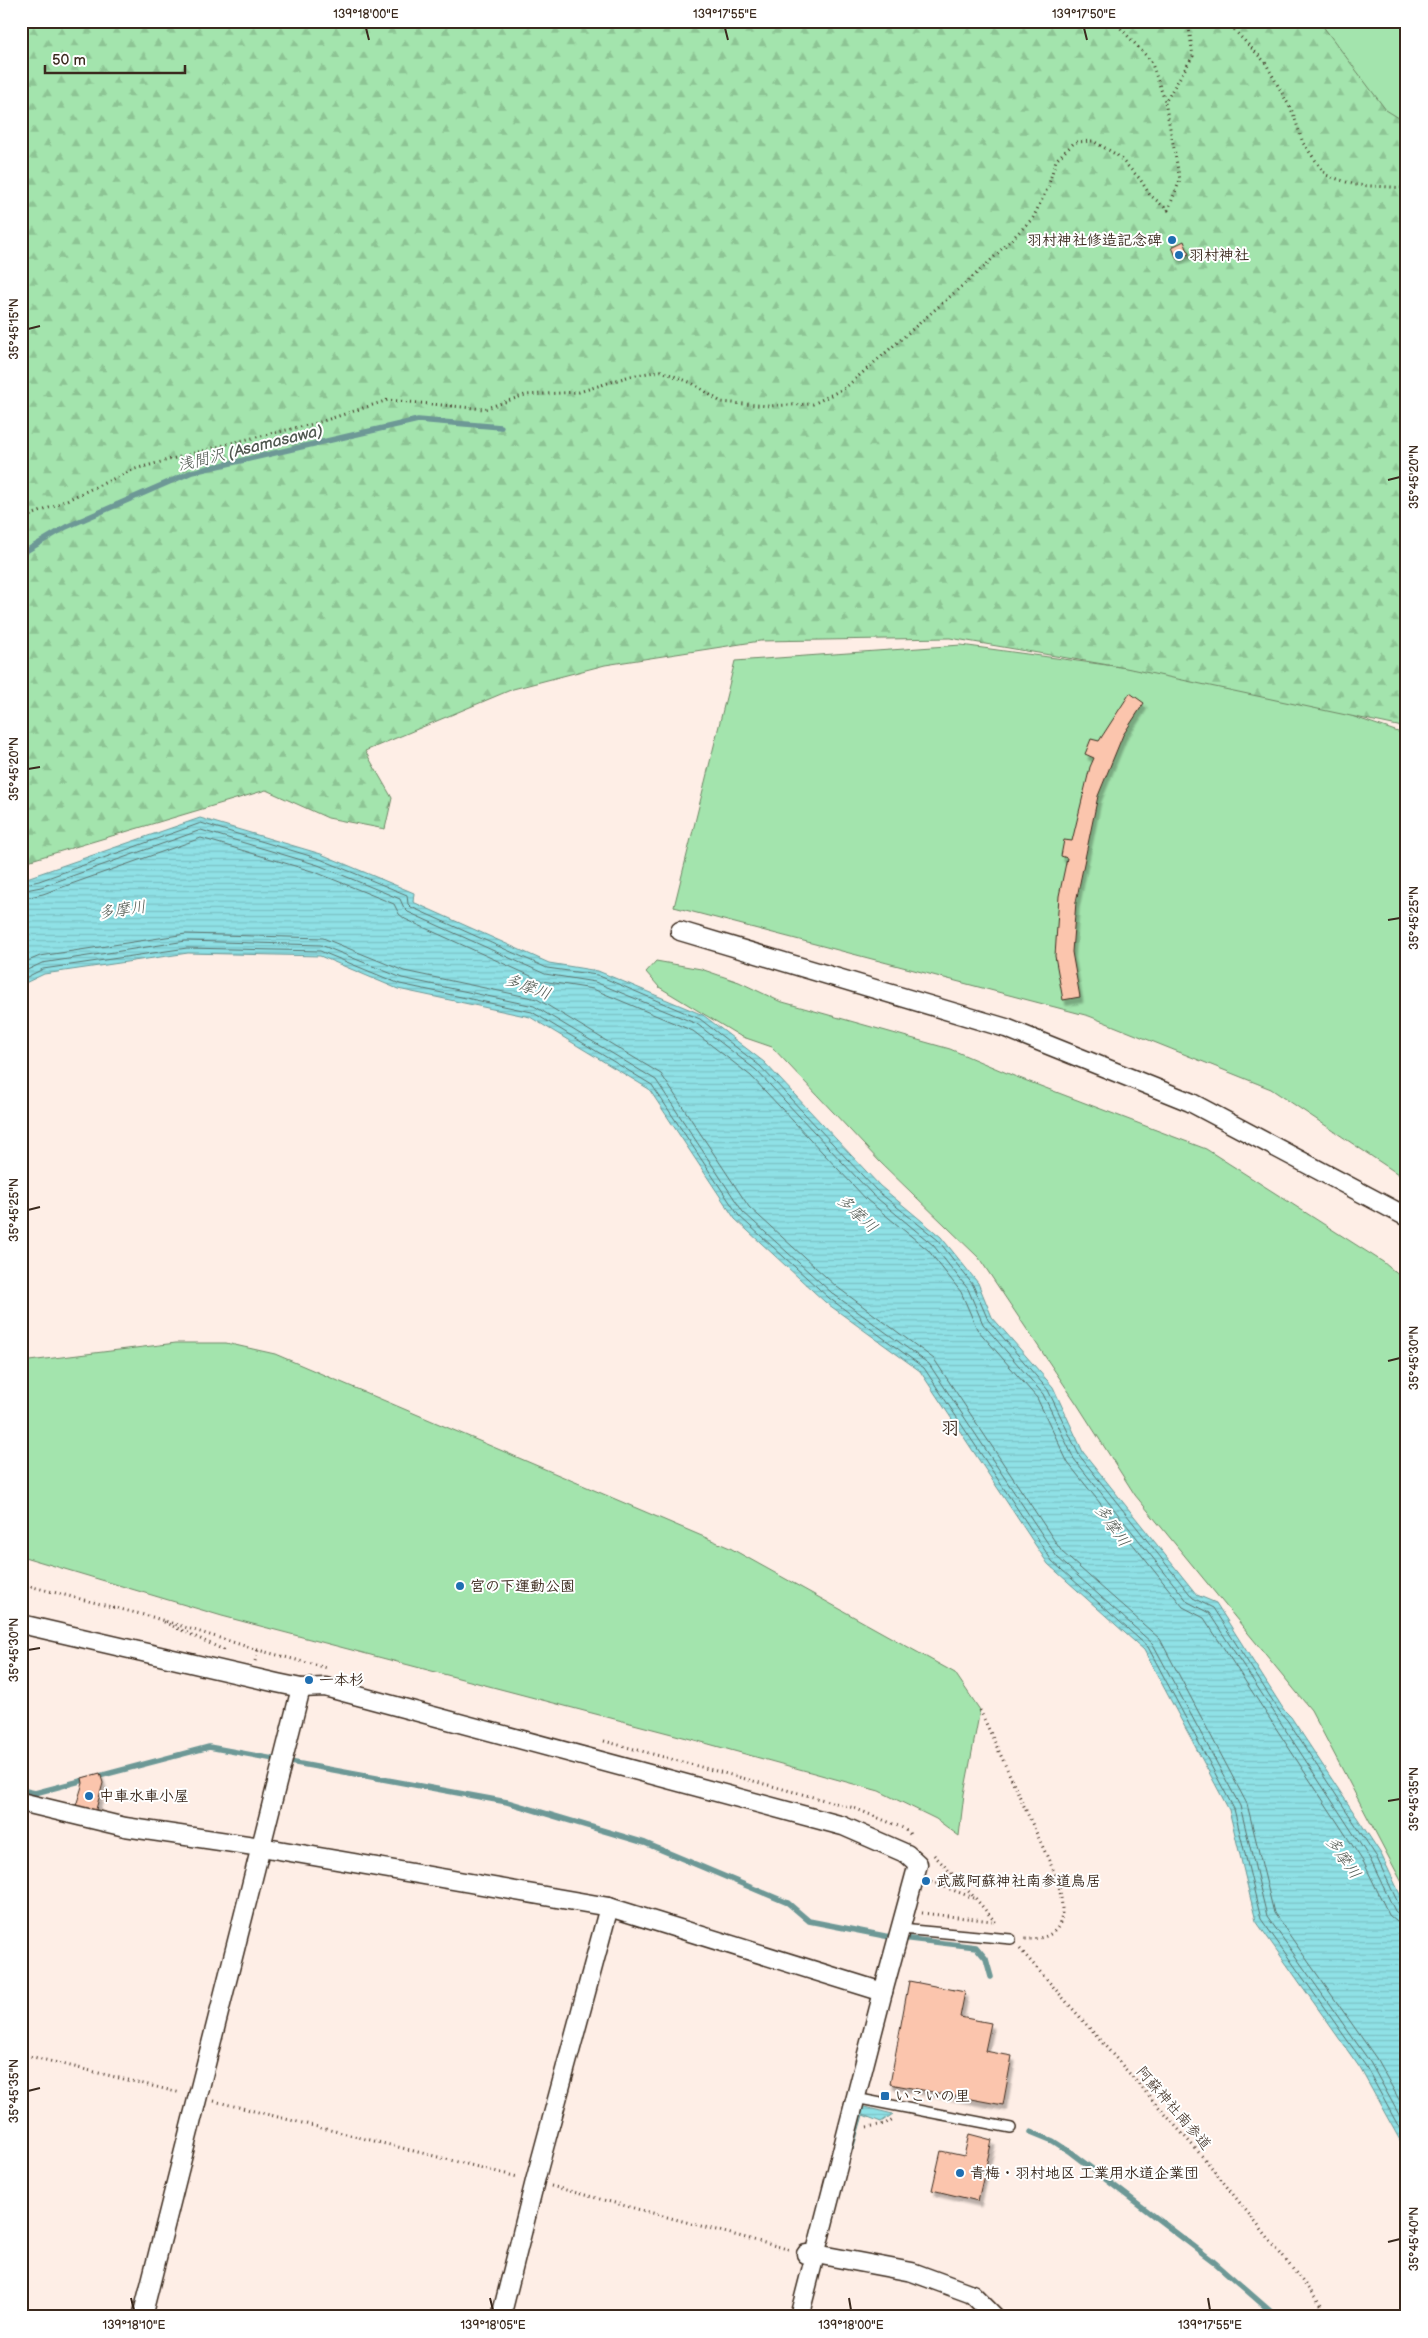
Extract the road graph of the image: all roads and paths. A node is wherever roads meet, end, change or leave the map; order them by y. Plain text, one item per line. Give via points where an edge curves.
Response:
1 (1114, 21) edge
2 (1188, 21) edge
3 (1222, 21) edge
4 (1165, 102) junction
5 (1407, 188) edge
6 (21, 519) edge
7 (680, 931) dead end
8 (1407, 1217) edge
9 (21, 1584) edge
10 (21, 1624) edge
11 (258, 1650) dead end
12 (227, 1652) dead end
13 (249, 1662) dead end
14 (301, 1688) junction
15 (980, 1710) dead end
16 (21, 1802) edge
17 (261, 1847) junction
18 (933, 1854) dead end
19 (928, 1890) dead end
20 (976, 1899) junction
21 (924, 1906) dead end
22 (609, 1907) junction
23 (993, 1921) junction
24 (899, 1935) junction
25 (1011, 1939) junction
26 (883, 1992) junction
27 (21, 2054) edge
28 (198, 2097) junction
29 (855, 2098) junction
30 (898, 2106) junction
31 (1011, 2128) dead end
32 (860, 2129) dead end
33 (535, 2181) junction
34 (811, 2254) junction
35 (142, 2317) edge
36 (501, 2317) edge
37 (799, 2317) edge
38 (995, 2317) edge
39 (1331, 2317) edge

1 - 4 path via 1151,61
2 - 4 path via 1193,56
3 - 5 path via 1265,62 1293,113 1303,144 1326,175 1355,185
4 - 6 path via 1180,180 1168,210 1150,195 1117,155 1094,141 1075,142 1056,160 1048,187 1033,218 985,266 845,388 813,404 768,406 721,402 692,383 661,370 579,392 524,395 484,409 388,400 317,423 135,469
7 - 8 street via 1006,1028 1190,1102
9 - 12 path via 152,1617
10 - 14 street
11 - 13 path via 254,1664
14 - 17 street
14 - 24 street via 325,1687 842,1826 907,1854 918,1864
15 - 25 path via 1057,1878 1063,1904 1062,1922 1051,1935 1035,1940
16 - 17 street via 125,1827
17 - 22 street
17 - 28 street
18 - 20 path, 阿蘇神社南参道
19 - 20 path via 930,1882
20 - 23 path, 阿蘇神社南参道
21 - 23 path via 922,1914
22 - 26 street
22 - 33 street
23 - 25 path, 阿蘇神社南参道
24 - 25 lane
24 - 26 street
25 - 39 path, 阿蘇神社南参道 via 1208,2163
26 - 29 street
27 - 28 path
28 - 33 path
28 - 35 street
29 - 30 lane
29 - 34 street
30 - 31 lane
30 - 32 path via 893,2120
33 - 34 path
33 - 36 street
34 - 37 street
34 - 38 street via 912,2272 972,2294

